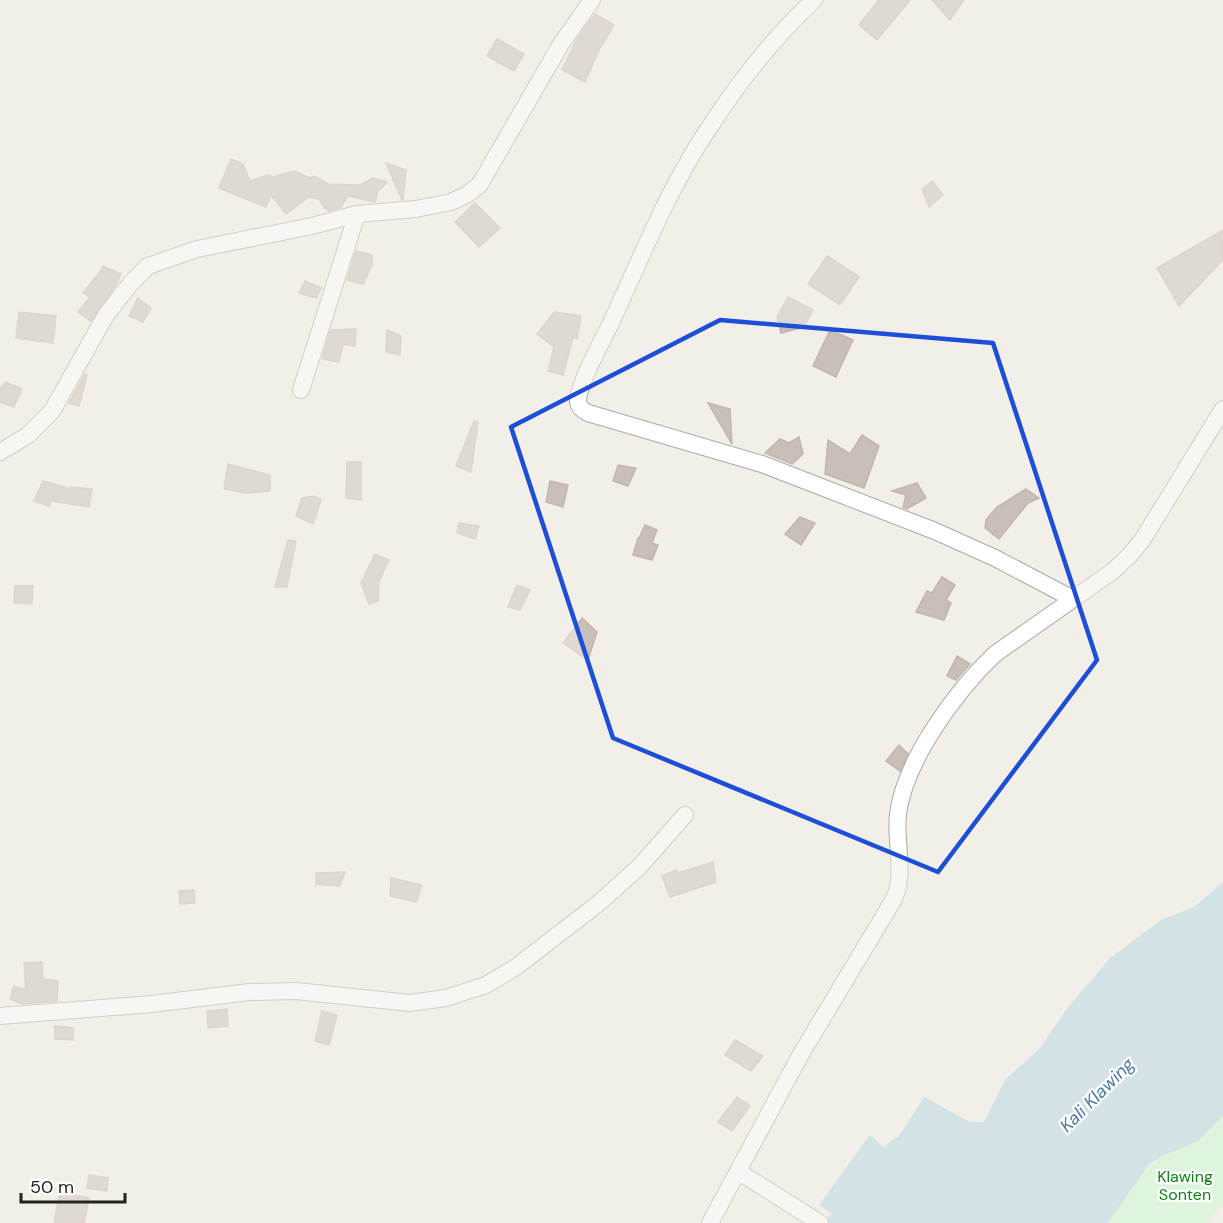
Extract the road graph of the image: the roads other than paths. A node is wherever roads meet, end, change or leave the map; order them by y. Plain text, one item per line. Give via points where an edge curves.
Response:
1 (592, 0) edge
2 (814, 0) edge
3 (357, 214) junction
4 (301, 390) dead end
5 (1223, 409) edge
6 (0, 452) edge
7 (1073, 599) junction
8 (685, 814) dead end
9 (0, 1016) edge
10 (745, 1175) junction
11 (710, 1223) edge
12 (820, 1223) edge

1 - 3 street via 561,44 480,183 468,195 416,209
2 - 7 street via 768,47 681,172 580,392 581,409 762,464 935,531
3 - 4 street
3 - 6 street via 197,249 148,266 106,315 52,411 28,435
5 - 7 street via 1143,539 1113,571
7 - 10 street via 978,670 922,748 898,812 898,887 891,904 801,1054
8 - 9 street via 640,866 516,967 486,985 446,998 410,1002 296,991 249,992
10 - 11 street
10 - 12 street

